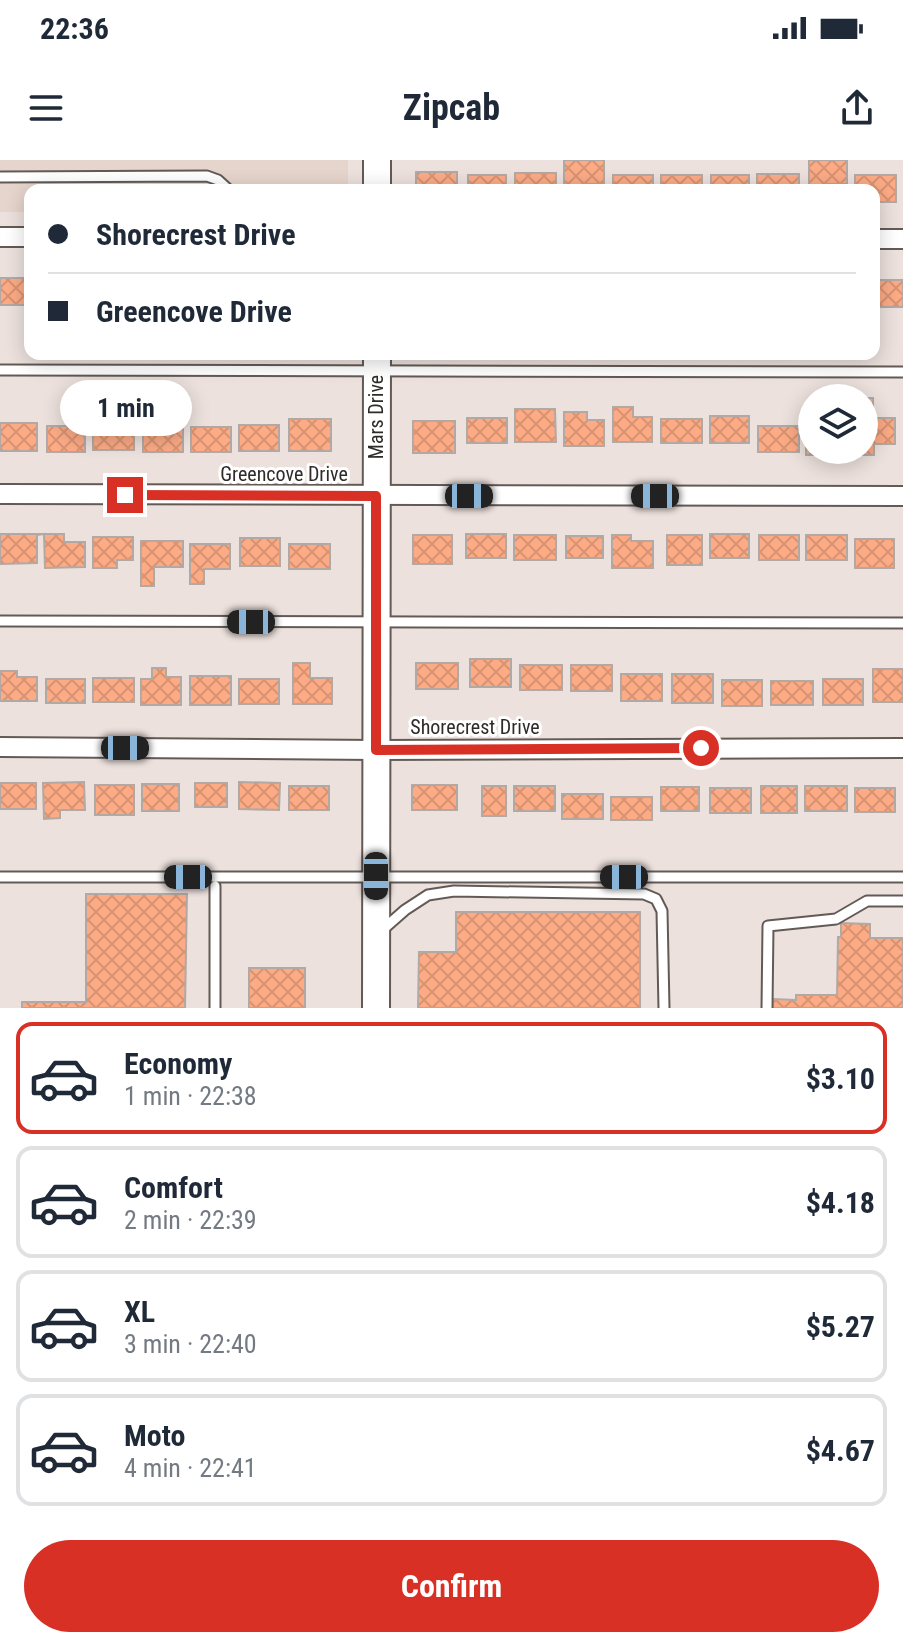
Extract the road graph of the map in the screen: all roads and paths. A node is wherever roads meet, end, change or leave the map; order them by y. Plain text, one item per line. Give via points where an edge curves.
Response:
1 (377, 160) edge
2 (0, 177) edge
3 (222, 184) edge
4 (377, 184) edge
5 (0, 237) edge
6 (24, 237) edge
7 (880, 239) edge
8 (903, 239) edge
9 (377, 362) edge
10 (0, 370) edge
11 (903, 372) edge
12 (0, 494) edge
13 (376, 496) junction
14 (903, 496) edge
15 (0, 621) edge
16 (376, 623) junction
17 (903, 623) edge
18 (0, 747) edge
19 (903, 748) edge
20 (376, 750) junction
21 (376, 876) junction
22 (0, 877) edge
23 (903, 877) edge
24 (215, 886) dead end
25 (903, 901) edge
26 (376, 936) junction
27 (215, 1008) edge
28 (376, 1008) edge
29 (664, 1008) edge
30 (767, 1008) edge

1 - 4 street
2 - 3 lane via 207,176
5 - 6 street
7 - 8 street
9 - 10 lane
9 - 11 lane
9 - 13 street, Mars Drive
12 - 13 street, Greencove Drive
13 - 14 street, Greencove Drive
13 - 16 street, Mars Drive
15 - 16 lane
16 - 17 lane
16 - 20 street, Mars Drive
18 - 20 street, Shorecrest Drive
19 - 20 street, Shorecrest Drive
20 - 21 street, Mars Drive
21 - 22 lane
21 - 23 lane
21 - 26 street, Mars Drive
24 - 27 lane
25 - 30 lane via 867,901 836,919 768,926
26 - 28 street, Mars Drive
26 - 29 lane via 428,895 644,894 656,899 662,911

